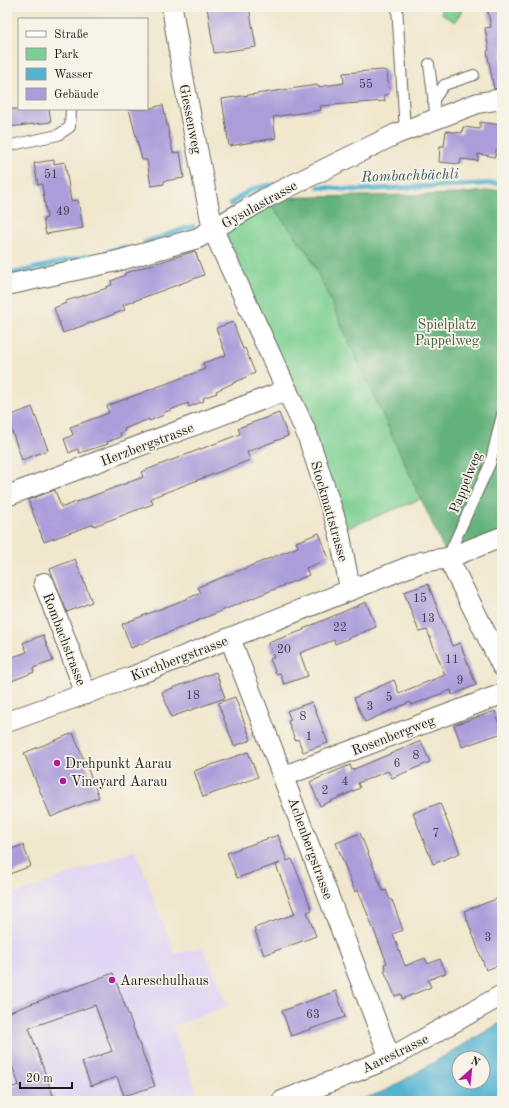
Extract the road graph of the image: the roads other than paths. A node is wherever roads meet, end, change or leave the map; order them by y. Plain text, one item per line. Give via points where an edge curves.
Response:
1 (172, 7) edge
2 (397, 7) edge
3 (429, 64) dead end
4 (474, 75) dead end
5 (502, 99) edge
6 (72, 110) edge
7 (434, 110) junction
8 (406, 130) junction
9 (7, 146) edge
10 (213, 230) junction
11 (7, 285) edge
12 (287, 390) junction
13 (502, 415) edge
14 (7, 496) edge
15 (502, 537) edge
16 (448, 558) junction
17 (44, 583) dead end
18 (350, 590) junction
19 (230, 638) junction
20 (502, 666) edge
21 (86, 694) junction
22 (502, 694) edge
23 (7, 722) edge
24 (284, 776) junction
25 (502, 995) edge
26 (390, 1058) junction
27 (282, 1101) edge

1 - 10 street, Giessenweg
2 - 8 lane
3 - 7 lane
4 - 7 lane via 444,85
5 - 7 street, Gysulastrasse
6 - 9 lane via 70,127 58,135
7 - 8 street, Gysulastrasse
8 - 10 street, Gysulastrasse via 266,198
10 - 11 street, Gysulastrasse via 198,238 117,260
10 - 12 street, Stockmattstrasse
12 - 14 street, Herzbergstrasse
12 - 18 street, Stockmattstrasse via 324,480 339,531
13 - 16 lane, Pappelweg via 490,464
15 - 16 street
16 - 18 street via 421,562
16 - 20 street
17 - 21 street, Rombachstrasse
18 - 19 street, Kirchbergstrasse
19 - 21 street, Kirchbergstrasse
19 - 24 street, Achenbergstrasse
21 - 23 street, Kirchbergstrasse
22 - 24 street, Rosenbergweg
24 - 26 street, Achenbergstrasse
25 - 26 street, Aarestrasse
26 - 27 street, Aarestrasse

